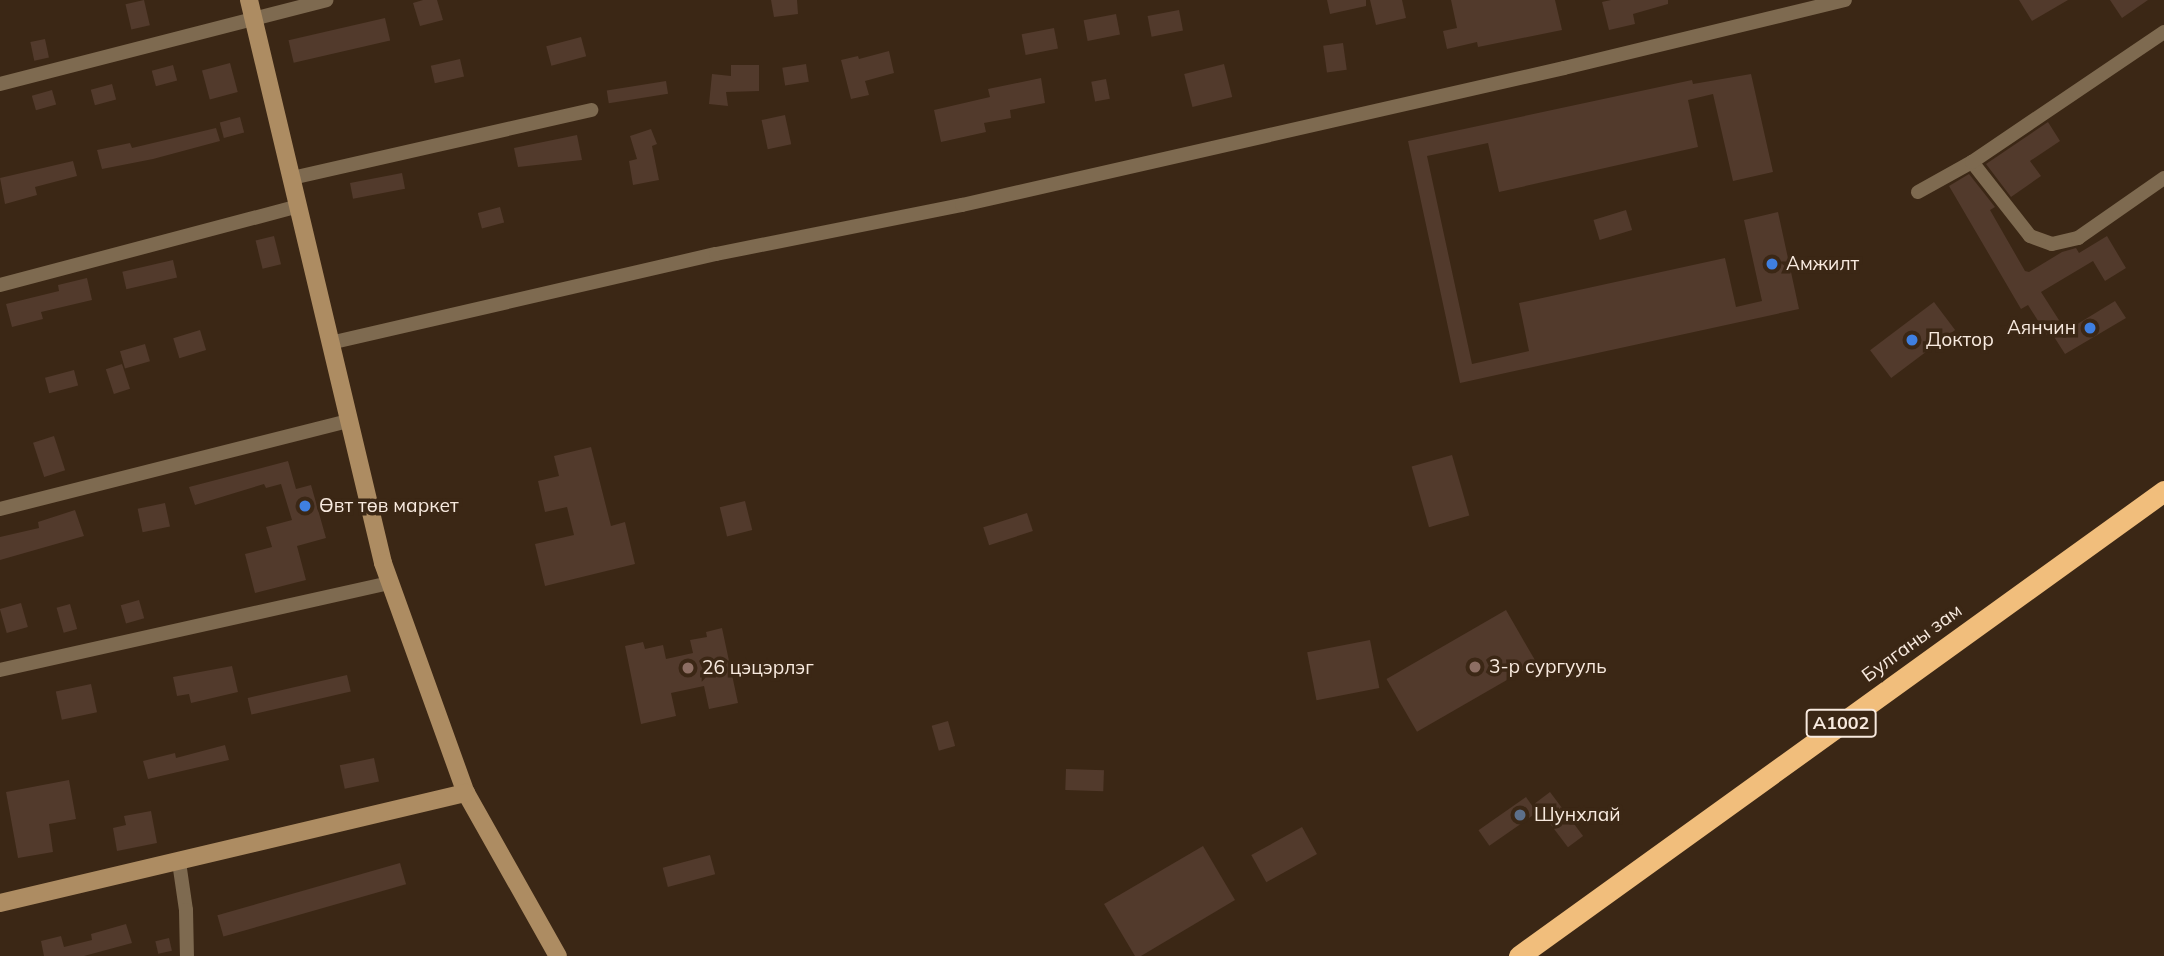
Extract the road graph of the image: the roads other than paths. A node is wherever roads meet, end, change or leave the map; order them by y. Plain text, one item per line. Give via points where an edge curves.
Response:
1 (248, 0) edge
2 (326, 0) edge
3 (1845, 0) edge
4 (254, 21) junction
5 (2164, 32) edge
6 (0, 84) edge
7 (591, 110) dead end
8 (1972, 162) junction
9 (292, 178) junction
10 (2164, 178) edge
11 (1918, 192) dead end
12 (299, 206) junction
13 (0, 285) edge
14 (330, 343) junction
15 (349, 421) junction
16 (2164, 491) edge
17 (0, 509) edge
18 (390, 583) junction
19 (0, 670) edge
20 (466, 793) junction
21 (179, 862) junction
22 (0, 903) edge
23 (189, 954) edge
24 (558, 956) edge
25 (1518, 956) edge

1 - 4 main road
2 - 4 street
3 - 14 street via 988,199 716,254
4 - 6 street
4 - 9 main road
5 - 8 street
7 - 9 street
8 - 10 street via 2029,236 2052,244 2078,238
8 - 11 street
9 - 12 main road
12 - 13 street
12 - 14 main road
14 - 15 main road
15 - 17 street
15 - 18 main road
16 - 25 highway, Булганы зам / A1002
18 - 19 street
18 - 20 main road
20 - 21 main road
20 - 24 main road
21 - 22 main road
21 - 23 street

